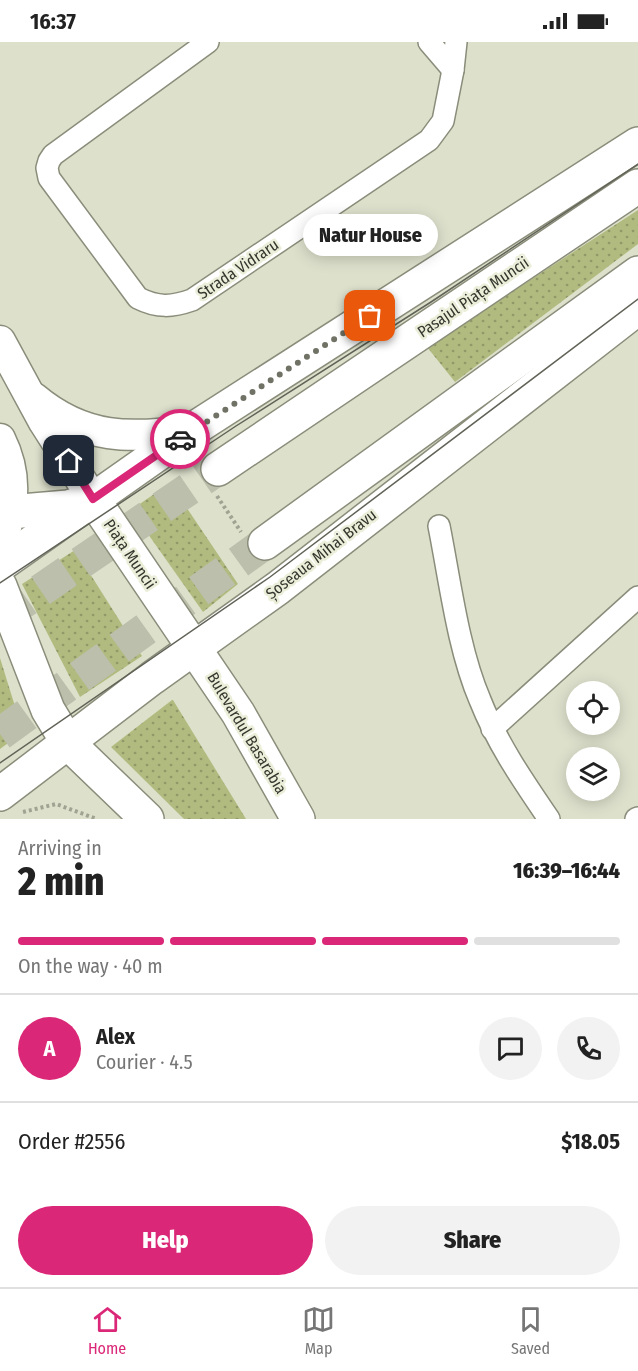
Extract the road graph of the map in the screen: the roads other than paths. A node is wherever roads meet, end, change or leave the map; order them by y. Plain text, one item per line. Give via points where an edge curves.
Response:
1 (208, 42) edge
2 (429, 42) edge
3 (456, 42) edge
4 (453, 70) junction
5 (638, 144) edge
6 (638, 186) edge
7 (638, 273) edge
8 (638, 308) edge
9 (0, 341) edge
10 (25, 390) junction
11 (192, 430) junction
12 (0, 439) edge
13 (217, 482) tunnel mouth
14 (93, 499) junction
15 (5, 510) edge
16 (439, 526) dead end
17 (255, 542) tunnel mouth
18 (0, 549) edge
19 (0, 565) edge
20 (0, 586) edge
21 (638, 597) edge
22 (194, 648) junction
23 (492, 729) junction
24 (68, 743) junction
25 (9, 804) edge
26 (147, 819) edge
27 (298, 819) edge
28 (549, 819) edge

1 - 4 street, Strada Vidraru via 53,155 47,168 55,187 138,298 151,304 175,306 192,300 429,140 443,121
2 - 4 street
3 - 4 street, Strada Vidraru
5 - 11 main road
6 - 13 main road, Pasajul Piața Muncii
7 - 17 main road
8 - 22 main road, Șoseaua Mihai Bravu via 278,588
9 - 10 main road
10 - 11 main road via 68,421 103,433 136,437
10 - 14 main road
11 - 14 main road
12 - 15 main road via 13,483
14 - 15 main road via 68,507
14 - 19 main road
14 - 22 main road, Piața Muncii
15 - 18 main road
16 - 23 street via 466,659
20 - 24 main road via 48,710
21 - 23 street
22 - 24 main road, Șoseaua Mihai Bravu
22 - 27 main road, Bulevardul Basarabia via 256,742
23 - 28 street
24 - 25 main road, Șoseaua Mihai Bravu
24 - 26 main road

